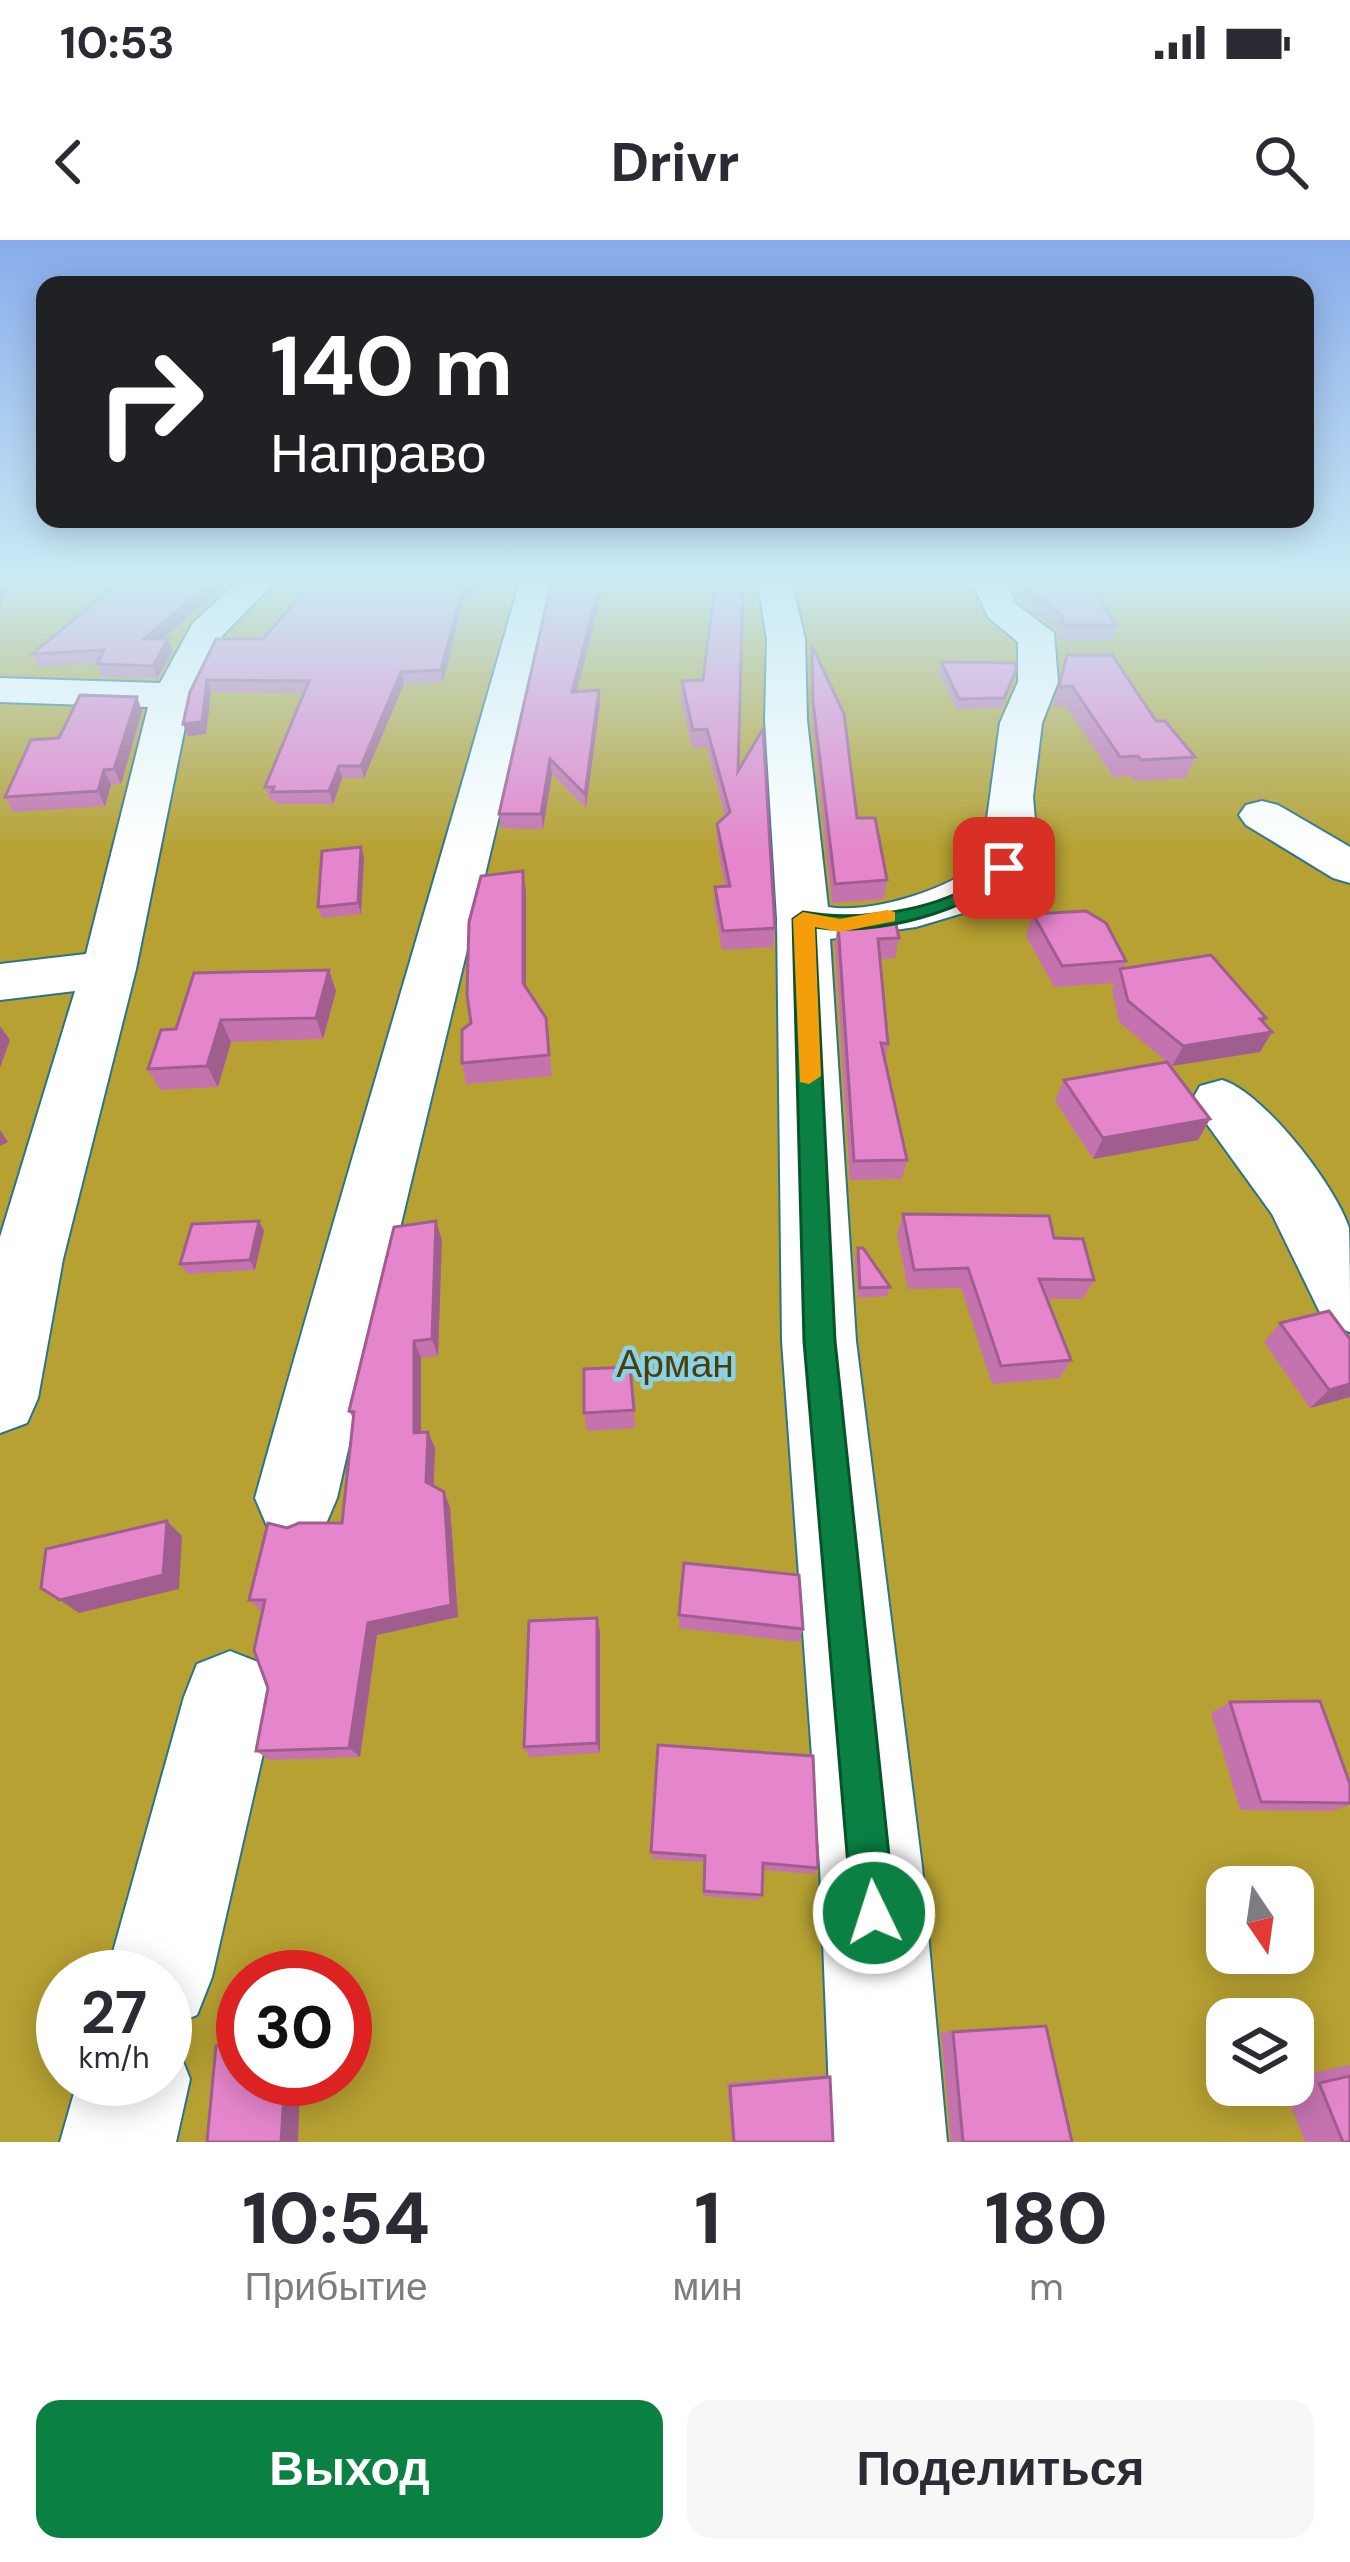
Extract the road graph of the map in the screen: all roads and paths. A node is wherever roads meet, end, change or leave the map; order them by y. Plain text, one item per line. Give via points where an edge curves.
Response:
1 (185, 673) edge
2 (513, 673) edge
3 (786, 673) edge
4 (1037, 673) edge
5 (0, 690) edge
6 (173, 696) junction
7 (1262, 815) dead end
8 (1350, 868) edge
9 (803, 919) junction
10 (109, 970) junction
11 (0, 982) edge
12 (1222, 1102) dead end
13 (1350, 1302) edge
14 (0, 1398) edge
15 (296, 1498) dead end
16 (230, 1697) dead end
17 (166, 1950) edge
18 (127, 2106) edge
19 (118, 2142) edge
20 (889, 2142) edge

1 - 6 street
2 - 15 street
3 - 9 street
4 - 9 street via 1022,723 1004,868 971,894 916,911 840,925
5 - 6 street
6 - 10 street
7 - 8 street
9 - 20 street via 819,1341 871,1867
10 - 11 street
10 - 14 street via 28,1259
12 - 13 street via 1262,1144 1325,1243
16 - 17 street
18 - 19 street

